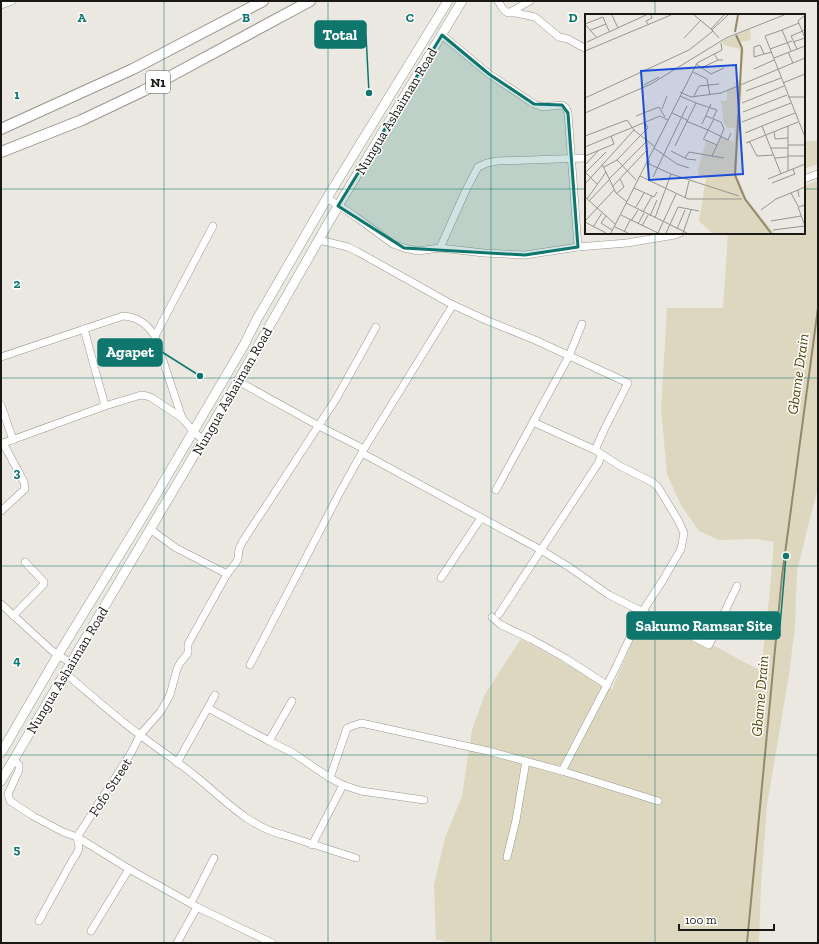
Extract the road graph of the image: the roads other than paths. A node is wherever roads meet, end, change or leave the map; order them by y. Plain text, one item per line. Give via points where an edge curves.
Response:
1 (12, 1) edge
2 (263, 1) edge
3 (310, 1) edge
4 (448, 1) edge
5 (462, 1) edge
6 (498, 1) edge
7 (530, 1) edge
8 (1, 5) edge
9 (508, 13) junction
10 (442, 35) junction
11 (585, 48) edge
12 (1, 129) edge
13 (1, 152) edge
14 (572, 158) junction
15 (585, 158) edge
16 (818, 174) edge
17 (805, 179) edge
18 (327, 198) junction
19 (338, 206) junction
20 (213, 226) dead end
21 (678, 234) edge
22 (319, 240) junction
23 (578, 247) junction
24 (440, 248) junction
25 (452, 305) junction
26 (582, 324) dead end
27 (376, 326) dead end
28 (84, 329) junction
29 (155, 336) junction
30 (569, 356) junction
31 (1, 357) edge
32 (238, 381) junction
33 (1, 405) edge
34 (105, 406) junction
35 (182, 418) junction
36 (533, 422) junction
37 (319, 426) junction
38 (193, 431) junction
39 (13, 440) junction
40 (203, 440) junction
41 (2, 444) edge
42 (363, 451) junction
43 (598, 452) junction
44 (496, 490) dead end
45 (1, 511) edge
46 (481, 518) junction
47 (150, 529) junction
48 (541, 550) junction
49 (25, 562) dead end
50 (227, 574) junction
51 (441, 578) dead end
52 (737, 586) dead end
53 (2, 608) edge
54 (642, 612) junction
55 (499, 614) dead end
56 (12, 616) junction
57 (492, 618) dead end
58 (58, 655) junction
59 (71, 663) junction
60 (250, 665) dead end
61 (65, 673) junction
62 (607, 685) junction
63 (215, 695) dead end
64 (292, 701) dead end
65 (208, 708) junction
66 (140, 735) junction
67 (269, 741) junction
68 (1, 753) edge
69 (14, 760) junction
70 (526, 761) junction
71 (177, 763) junction
72 (562, 771) junction
73 (330, 778) junction
74 (1, 781) edge
75 (343, 785) junction
76 (424, 800) dead end
77 (658, 801) dead end
78 (77, 837) junction
79 (312, 845) junction
80 (507, 857) dead end
81 (214, 858) dead end
82 (356, 858) dead end
83 (129, 869) junction
84 (194, 905) junction
85 (38, 921) dead end
86 (90, 931) dead end
87 (177, 943) edge
88 (272, 943) edge

1 - 8 street
2 - 12 highway, N1 via 133,69
3 - 13 highway, N1 via 82,120
4 - 18 main road, Nungua Ashaiman Road
5 - 10 main road, Nungua Ashaiman Road
6 - 9 street
7 - 9 street
9 - 11 street via 535,17 559,37
10 - 14 street via 489,74 534,104 543,107 562,105 566,108
10 - 19 main road, Nungua Ashaiman Road
14 - 15 street
14 - 23 street
14 - 24 street via 497,161 478,167
16 - 17 street
18 - 19 street
18 - 38 main road, Nungua Ashaiman Road
19 - 22 main road, Nungua Ashaiman Road
19 - 24 street via 393,244 418,251
20 - 29 street
21 - 23 street
22 - 25 street via 348,247
22 - 32 main road, Nungua Ashaiman Road
23 - 24 street via 525,255 484,254
25 - 30 street
25 - 42 street
26 - 30 street
27 - 37 street, Fofo Street
28 - 29 street via 123,316 132,317 149,327
28 - 31 street
28 - 34 street
29 - 35 street
30 - 36 street
30 - 43 street via 628,383 605,428
32 - 37 street
32 - 40 main road, Nungua Ashaiman Road
33 - 39 street
34 - 35 street via 137,396 147,396
34 - 39 street
35 - 38 street
36 - 43 street
36 - 44 street
37 - 42 street
37 - 50 street, Fofo Street via 248,532 241,545 238,559
38 - 40 street
38 - 58 main road, Nungua Ashaiman Road
39 - 41 street
40 - 47 main road, Nungua Ashaiman Road
41 - 45 street via 25,487
42 - 46 street
42 - 60 street
43 - 48 street via 599,462
43 - 54 street via 658,487 684,533 681,549
46 - 48 street
46 - 51 street
47 - 50 street via 176,548
47 - 59 main road, Nungua Ashaiman Road
48 - 54 street
48 - 55 street
49 - 56 street via 44,584
50 - 66 street, Fofo Street via 188,644 188,653 177,669 170,695 160,712
52 - 54 street via 709,645
53 - 56 street
54 - 62 street
56 - 58 street
57 - 62 street via 565,658
58 - 59 street
58 - 68 main road, Nungua Ashaiman Road
59 - 61 main road, Nungua Ashaiman Road
61 - 66 street
61 - 69 main road, Nungua Ashaiman Road
62 - 72 street
63 - 65 street
64 - 67 street
65 - 67 street
65 - 71 street
66 - 71 street
66 - 78 street, Fofo Street
67 - 73 street via 293,753
69 - 74 main road, Nungua Ashaiman Road
69 - 78 street via 19,765 19,770 8,794 10,801 33,816
70 - 72 street
70 - 73 street via 361,723 347,728
70 - 80 street
71 - 79 street via 256,824 274,833
72 - 77 street
73 - 75 street
75 - 76 street via 362,791
75 - 79 street
78 - 83 street
78 - 85 street via 79,851
79 - 82 street
81 - 84 street
83 - 84 street
83 - 86 street
84 - 87 street
84 - 88 street

